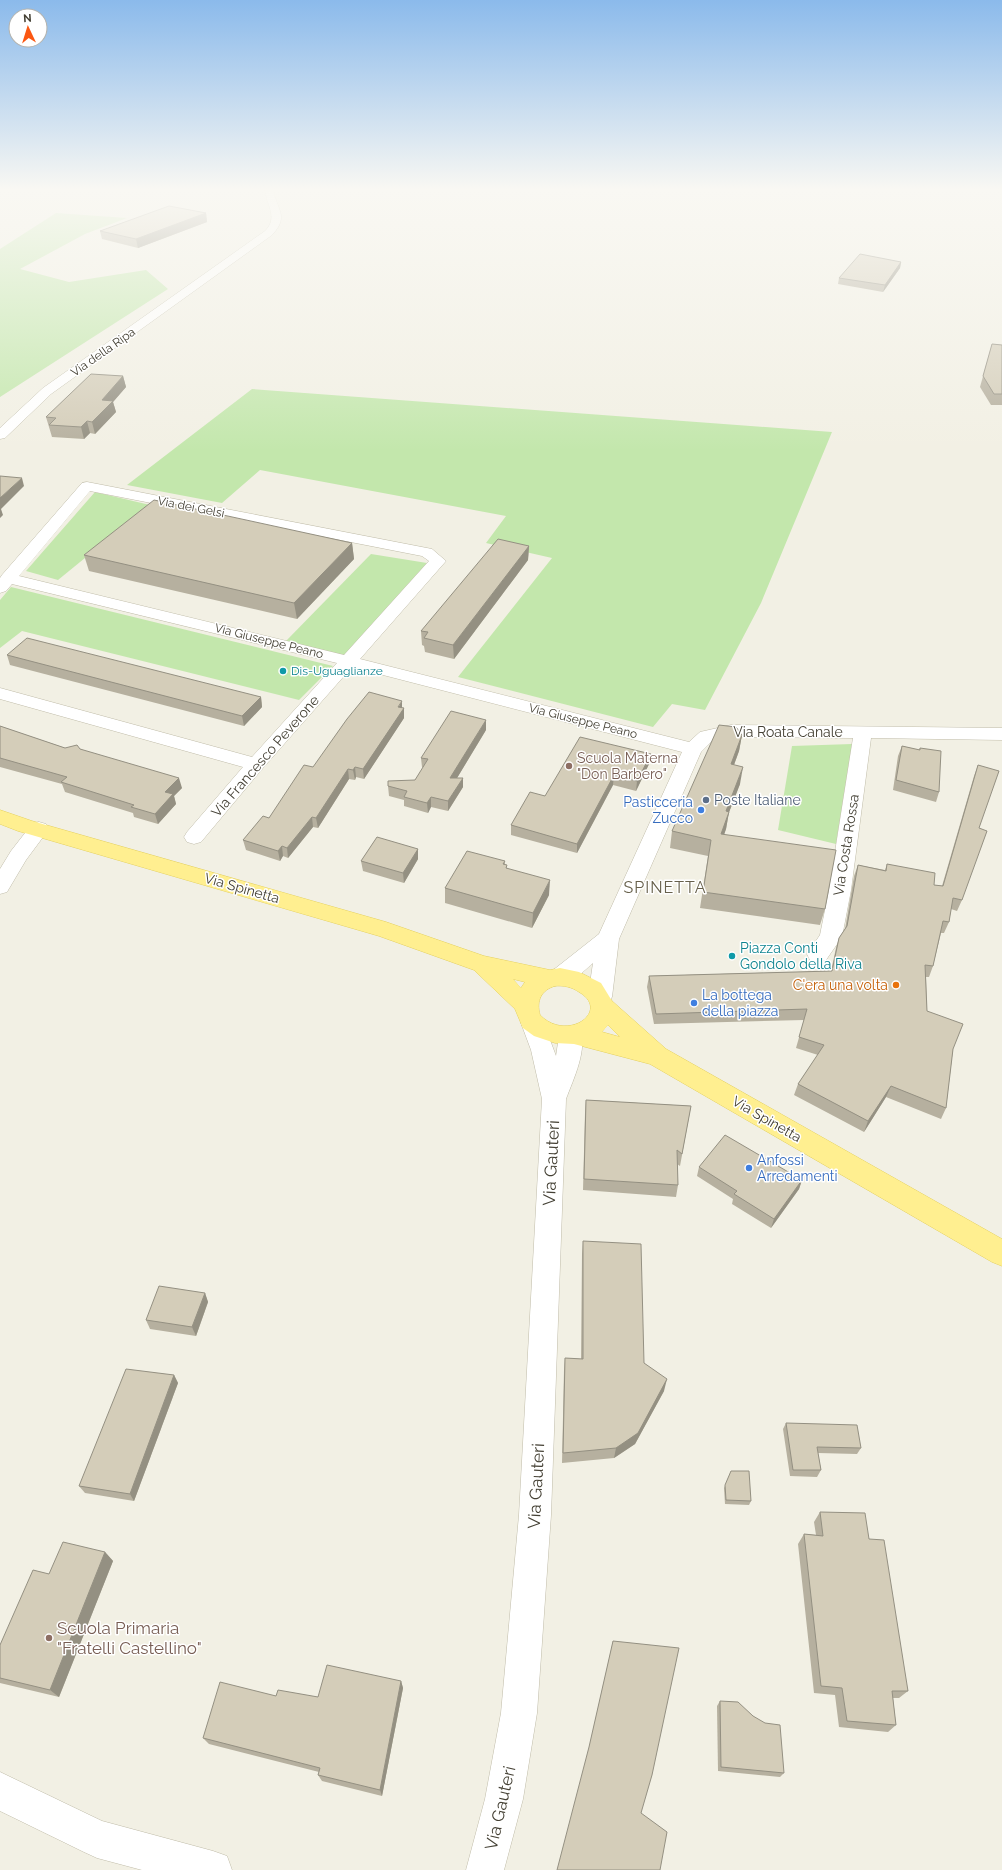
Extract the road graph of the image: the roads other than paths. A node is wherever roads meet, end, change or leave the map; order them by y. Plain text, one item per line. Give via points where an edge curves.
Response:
1 (210, 276) edge
2 (0, 435) edge
3 (427, 552) joint
4 (4, 583) edge
5 (348, 661) junction
6 (0, 693) edge
7 (863, 732) junction
8 (1002, 734) edge
9 (692, 749) junction
10 (256, 764) junction
11 (0, 817) edge
12 (39, 829) junction
13 (194, 837) dead end
14 (0, 887) edge
15 (608, 939) junction
16 (818, 954) dead end
17 (482, 964) junction
18 (555, 978) junction
19 (601, 1001) junction
20 (529, 1015) junction
21 (574, 1035) junction
22 (657, 1056) junction
23 (554, 1099) junction
24 (1002, 1253) edge
25 (0, 1791) edge
26 (213, 1870) edge
27 (485, 1870) edge

1 - 2 street, Via della Ripa via 48,391
3 - 4 street, Via dei Gelsi via 87,486
3 - 5 street, Via Francesco Peverone via 438,561
4 - 5 street, Via Giuseppe Peano
5 - 9 street, Via Giuseppe Peano
5 - 10 street, Via Francesco Peverone
6 - 10 street
7 - 8 street, Via Roata Canale
7 - 9 street, Via Roata Canale via 731,732 707,736
7 - 16 street, Via Costa Rossa via 831,937
9 - 15 street, Via Roata Canale
10 - 13 street, Via Francesco Peverone
11 - 12 main road, Via Spinetta
12 - 14 street via 18,856
12 - 17 main road, Via Spinetta via 386,930
15 - 18 street, Via Roata Canale
15 - 19 street, Via Roata Canale
17 - 18 main road, Via Spinetta
17 - 20 main road, Via Spinetta
18 - 19 main road via 573,978 584,982 593,988
18 - 20 main road via 532,989 527,997
19 - 21 main road via 601,1015 596,1024
19 - 22 main road, Via Spinetta
20 - 21 main road via 542,1030 553,1034
20 - 23 street, Via Gauteri via 544,1050
21 - 22 main road, Via Spinetta
21 - 23 street, Via Gauteri
22 - 24 main road, Via Spinetta
23 - 27 street, Via Gauteri via 535,1515 519,1713 504,1799
25 - 26 street via 97,1839

